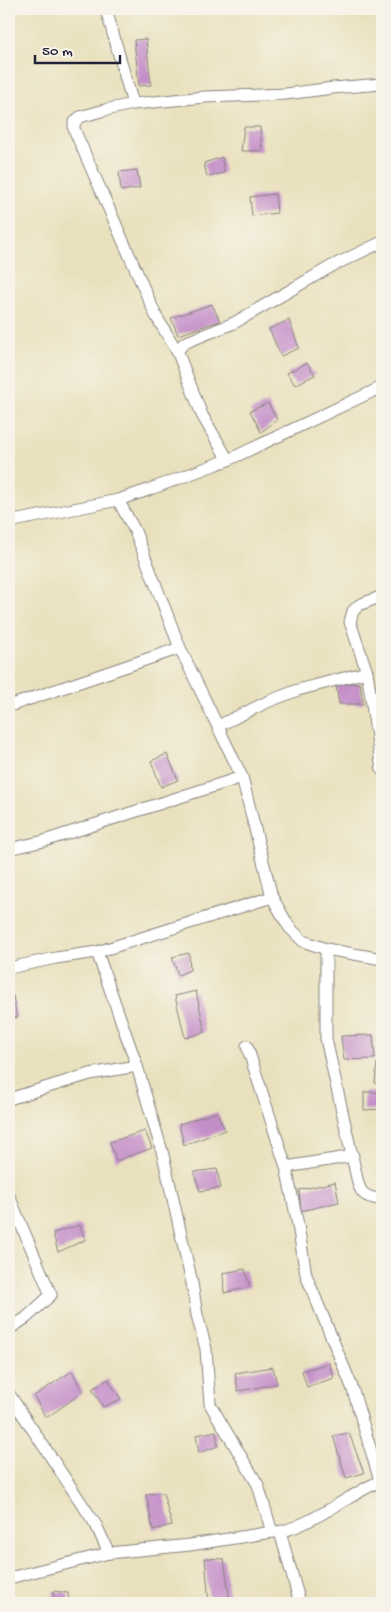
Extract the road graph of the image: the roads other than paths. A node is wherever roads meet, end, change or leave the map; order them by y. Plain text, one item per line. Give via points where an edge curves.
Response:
1 (106, 9) edge
2 (382, 84) edge
3 (133, 104) junction
4 (382, 242) edge
5 (178, 353) junction
6 (382, 387) edge
7 (228, 460) junction
8 (118, 500) junction
9 (9, 522) edge
10 (382, 596) edge
11 (180, 648) junction
12 (367, 672) junction
13 (9, 706) edge
14 (218, 726) junction
15 (382, 770) edge
16 (242, 777) junction
17 (9, 849) edge
18 (272, 897) junction
19 (326, 949) junction
20 (97, 952) junction
21 (382, 958) edge
22 (9, 968) edge
23 (247, 1046) dead end
24 (137, 1066) junction
25 (9, 1099) edge
26 (353, 1156) junction
27 (286, 1167) junction
28 (9, 1196) edge
29 (382, 1200) edge
30 (9, 1329) edge
31 (9, 1394) edge
32 (381, 1480) edge
33 (276, 1532) junction
34 (109, 1553) junction
35 (9, 1578) edge
36 (300, 1603) edge

1 - 3 street
2 - 3 street
3 - 5 street via 80,117 74,123 74,129 156,316
4 - 5 street via 332,266 234,323 184,342
5 - 7 street via 202,415
6 - 7 street
7 - 8 street
8 - 9 street
8 - 11 street via 135,531
10 - 12 street via 359,605 350,617
11 - 13 street
11 - 14 street
12 - 14 street via 298,690
12 - 15 street
14 - 16 street
16 - 17 street via 44,841
16 - 18 street
18 - 19 street via 289,927 303,941
18 - 20 street
19 - 21 street
19 - 26 street via 326,1039
20 - 22 street
20 - 24 street
23 - 27 street
24 - 25 street via 90,1074
24 - 33 street via 163,1155 192,1283 206,1349 210,1404 258,1485
26 - 27 street
26 - 29 street via 360,1191
27 - 32 street via 306,1275 352,1387
28 - 30 street via 51,1295
31 - 34 street via 96,1525
32 - 33 street via 314,1518
33 - 34 street
33 - 36 street
34 - 35 street

